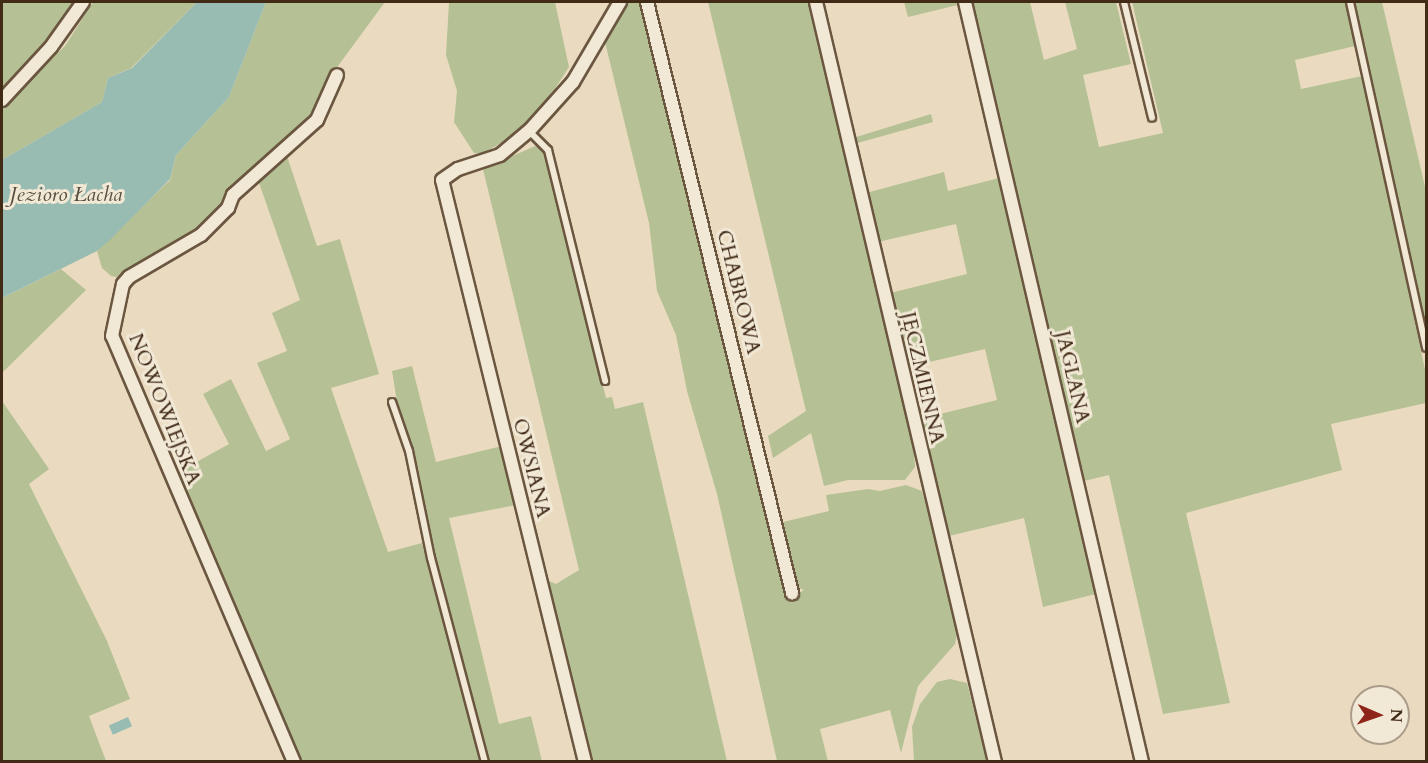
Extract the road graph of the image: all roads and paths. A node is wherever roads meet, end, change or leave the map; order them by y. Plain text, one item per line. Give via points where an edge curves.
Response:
1 (83, 2) edge
2 (620, 2) edge
3 (646, 2) edge
4 (816, 2) edge
5 (965, 2) edge
6 (1124, 2) edge
7 (1350, 2) edge
8 (337, 75) dead end
9 (2, 100) edge
10 (1152, 118) dead end
11 (529, 131) junction
12 (1426, 348) edge
13 (605, 381) dead end
14 (392, 402) dead end
15 (792, 593) dead end
16 (294, 762) edge
17 (485, 762) edge
18 (585, 762) edge
19 (994, 762) edge
20 (1142, 762) edge

1 - 9 street via 51,47
2 - 11 street via 573,82
3 - 15 street, CHABROWA
4 - 19 street, JĘCZMIENNA
5 - 20 street, JAGLANA
6 - 10 lane
7 - 12 lane
8 - 16 street, NOWOWIEJSKA via 317,120 233,195 228,208 201,235 129,277 123,284 112,336
11 - 13 lane via 548,150
11 - 18 street, OWSIANA via 500,154 447,175 442,184
14 - 17 lane via 409,451 431,558

